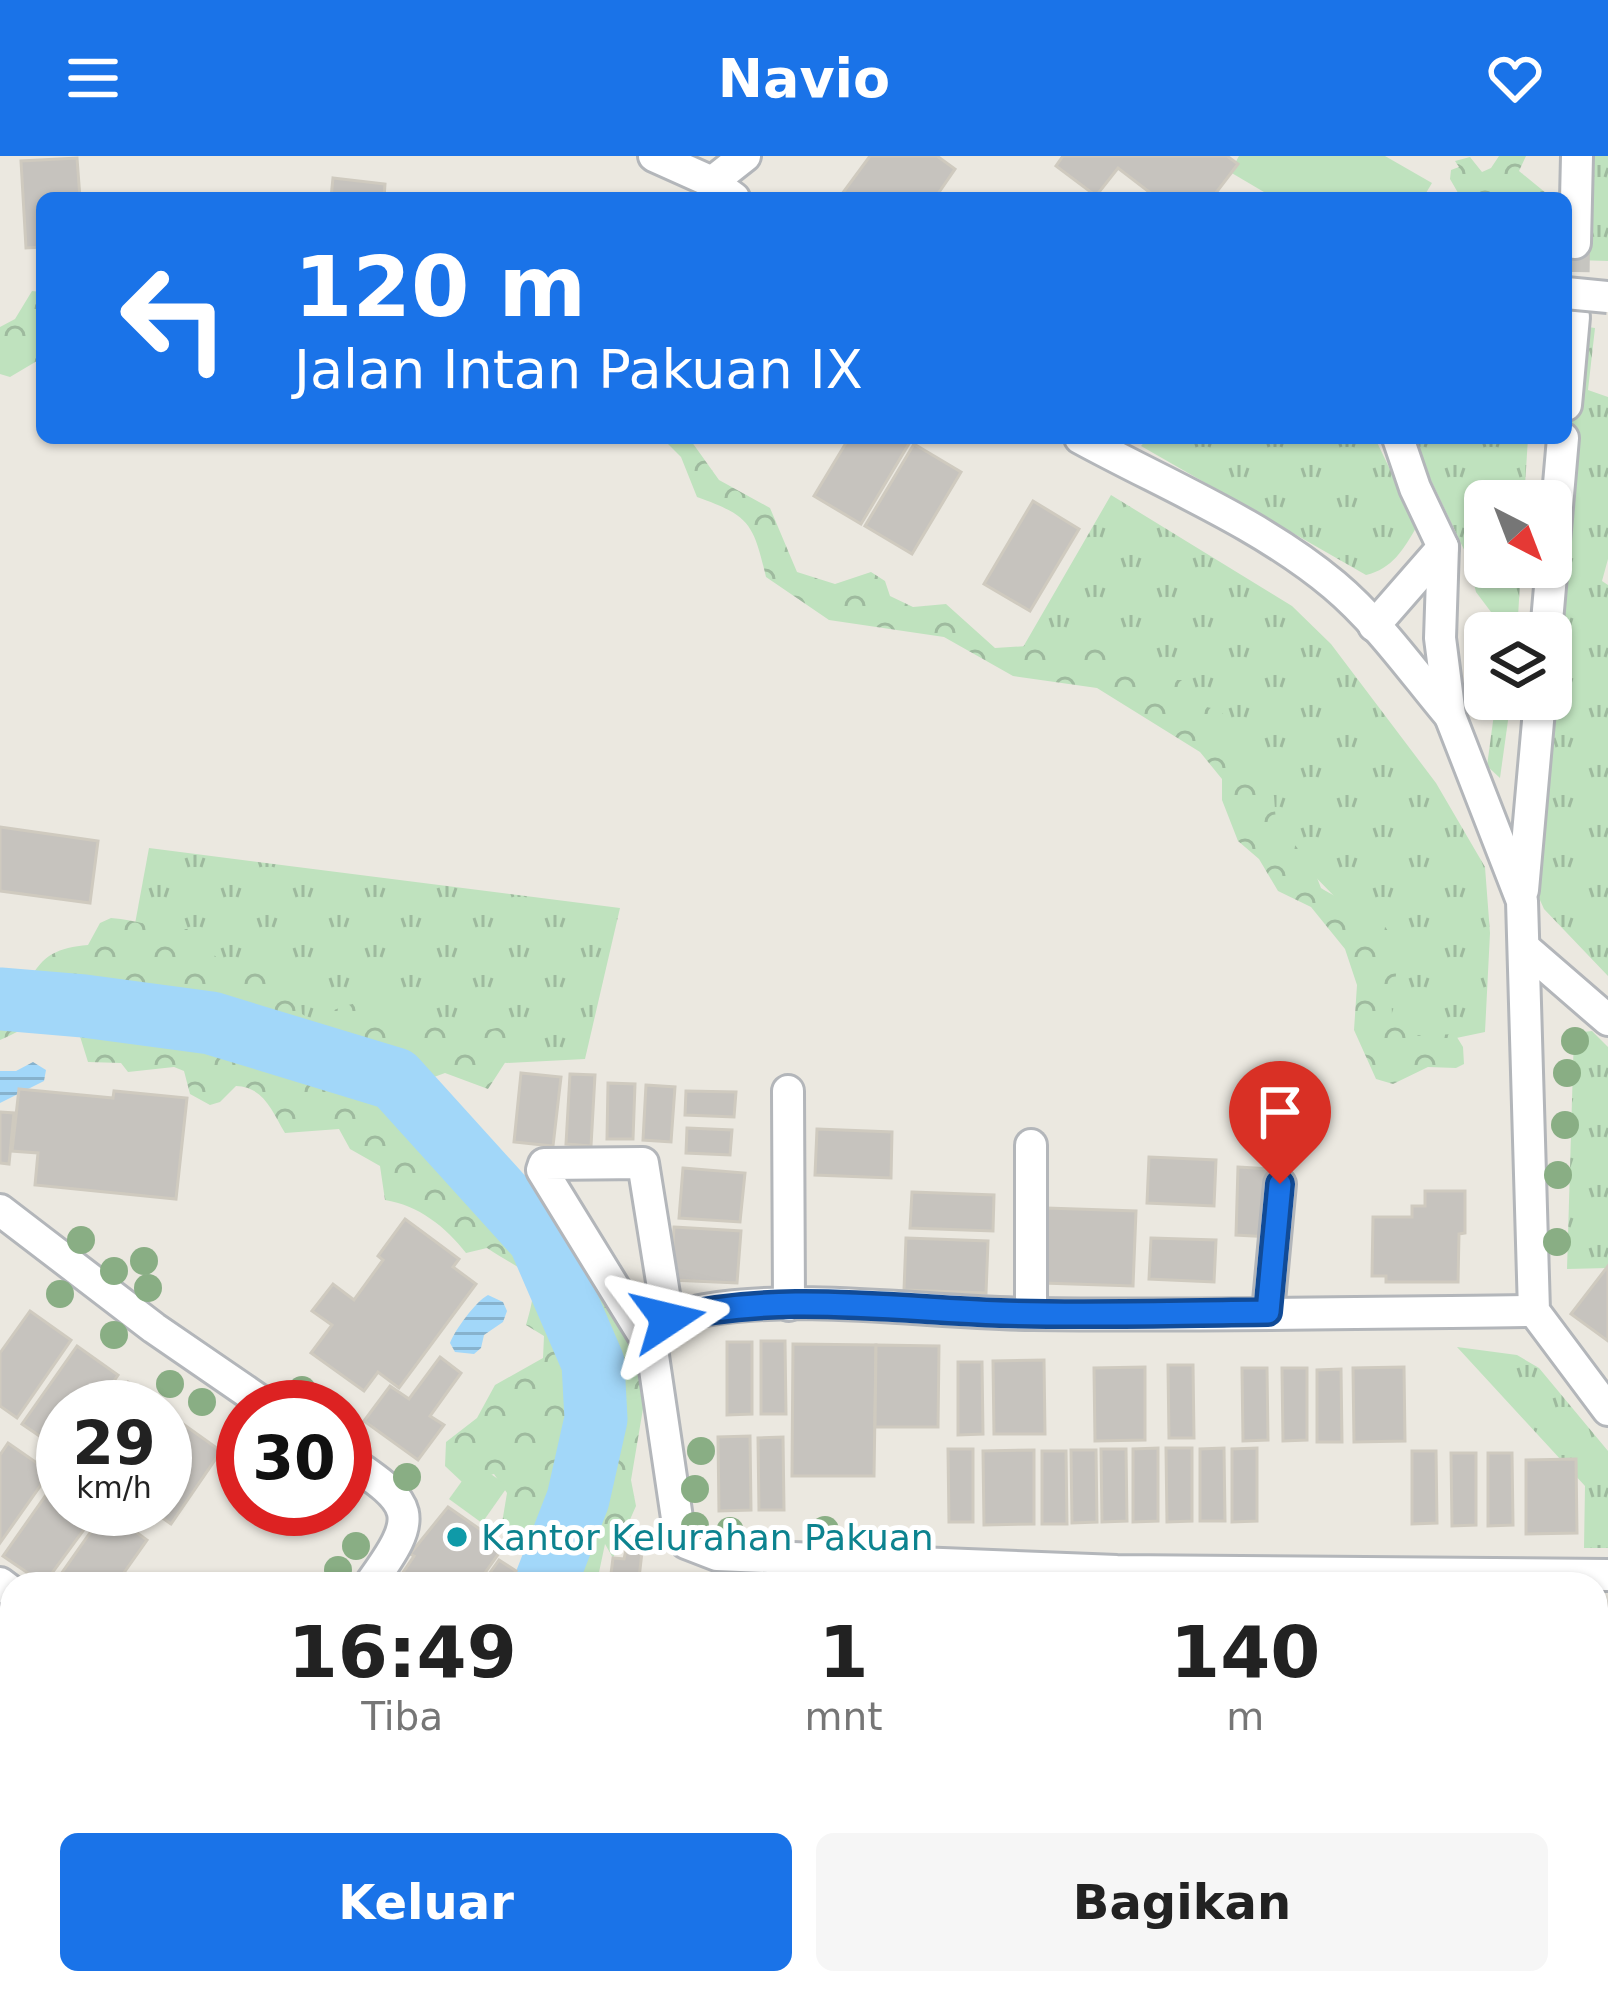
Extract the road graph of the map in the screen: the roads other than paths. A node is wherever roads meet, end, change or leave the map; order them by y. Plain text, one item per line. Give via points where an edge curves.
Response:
1 (654, 156) edge
2 (745, 156) edge
3 (1577, 156) edge
4 (723, 190) edge
5 (1575, 242) dead end
6 (1608, 297) edge
7 (1572, 305) edge
8 (1091, 444) edge
9 (1400, 444) edge
10 (1562, 444) edge
11 (1443, 547) junction
12 (1548, 612) edge
13 (1374, 626) junction
14 (1450, 716) junction
15 (1538, 720) edge
16 (1522, 901) junction
17 (1526, 949) junction
18 (1608, 1020) edge
19 (788, 1091) dead end
20 (1031, 1144) dead end
21 (1280, 1184) dead end
22 (0, 1210) edge
23 (789, 1305) junction
24 (1534, 1311) junction
25 (1268, 1312) junction
26 (1031, 1314) junction
27 (668, 1319) junction
28 (652, 1349) junction
29 (230, 1380) edge
30 (1608, 1410) edge
31 (372, 1476) edge
32 (378, 1572) edge
33 (1177, 1572) edge

1 - 4 street
2 - 4 street
3 - 5 street
6 - 7 street, bridge
8 - 13 street via 1280,544
9 - 11 street
10 - 12 street
11 - 13 street
11 - 14 street via 1440,638
13 - 14 street
14 - 16 street
15 - 16 street
16 - 17 street
17 - 18 street
17 - 24 street
19 - 23 street
20 - 26 street
21 - 25 street
22 - 29 street
23 - 26 street
23 - 27 street
24 - 25 street
24 - 30 street
25 - 26 street
27 - 28 street
27 - 28 street via 643,1163 544,1164
28 - 33 street via 686,1543 717,1555
31 - 32 street via 404,1510 406,1529

